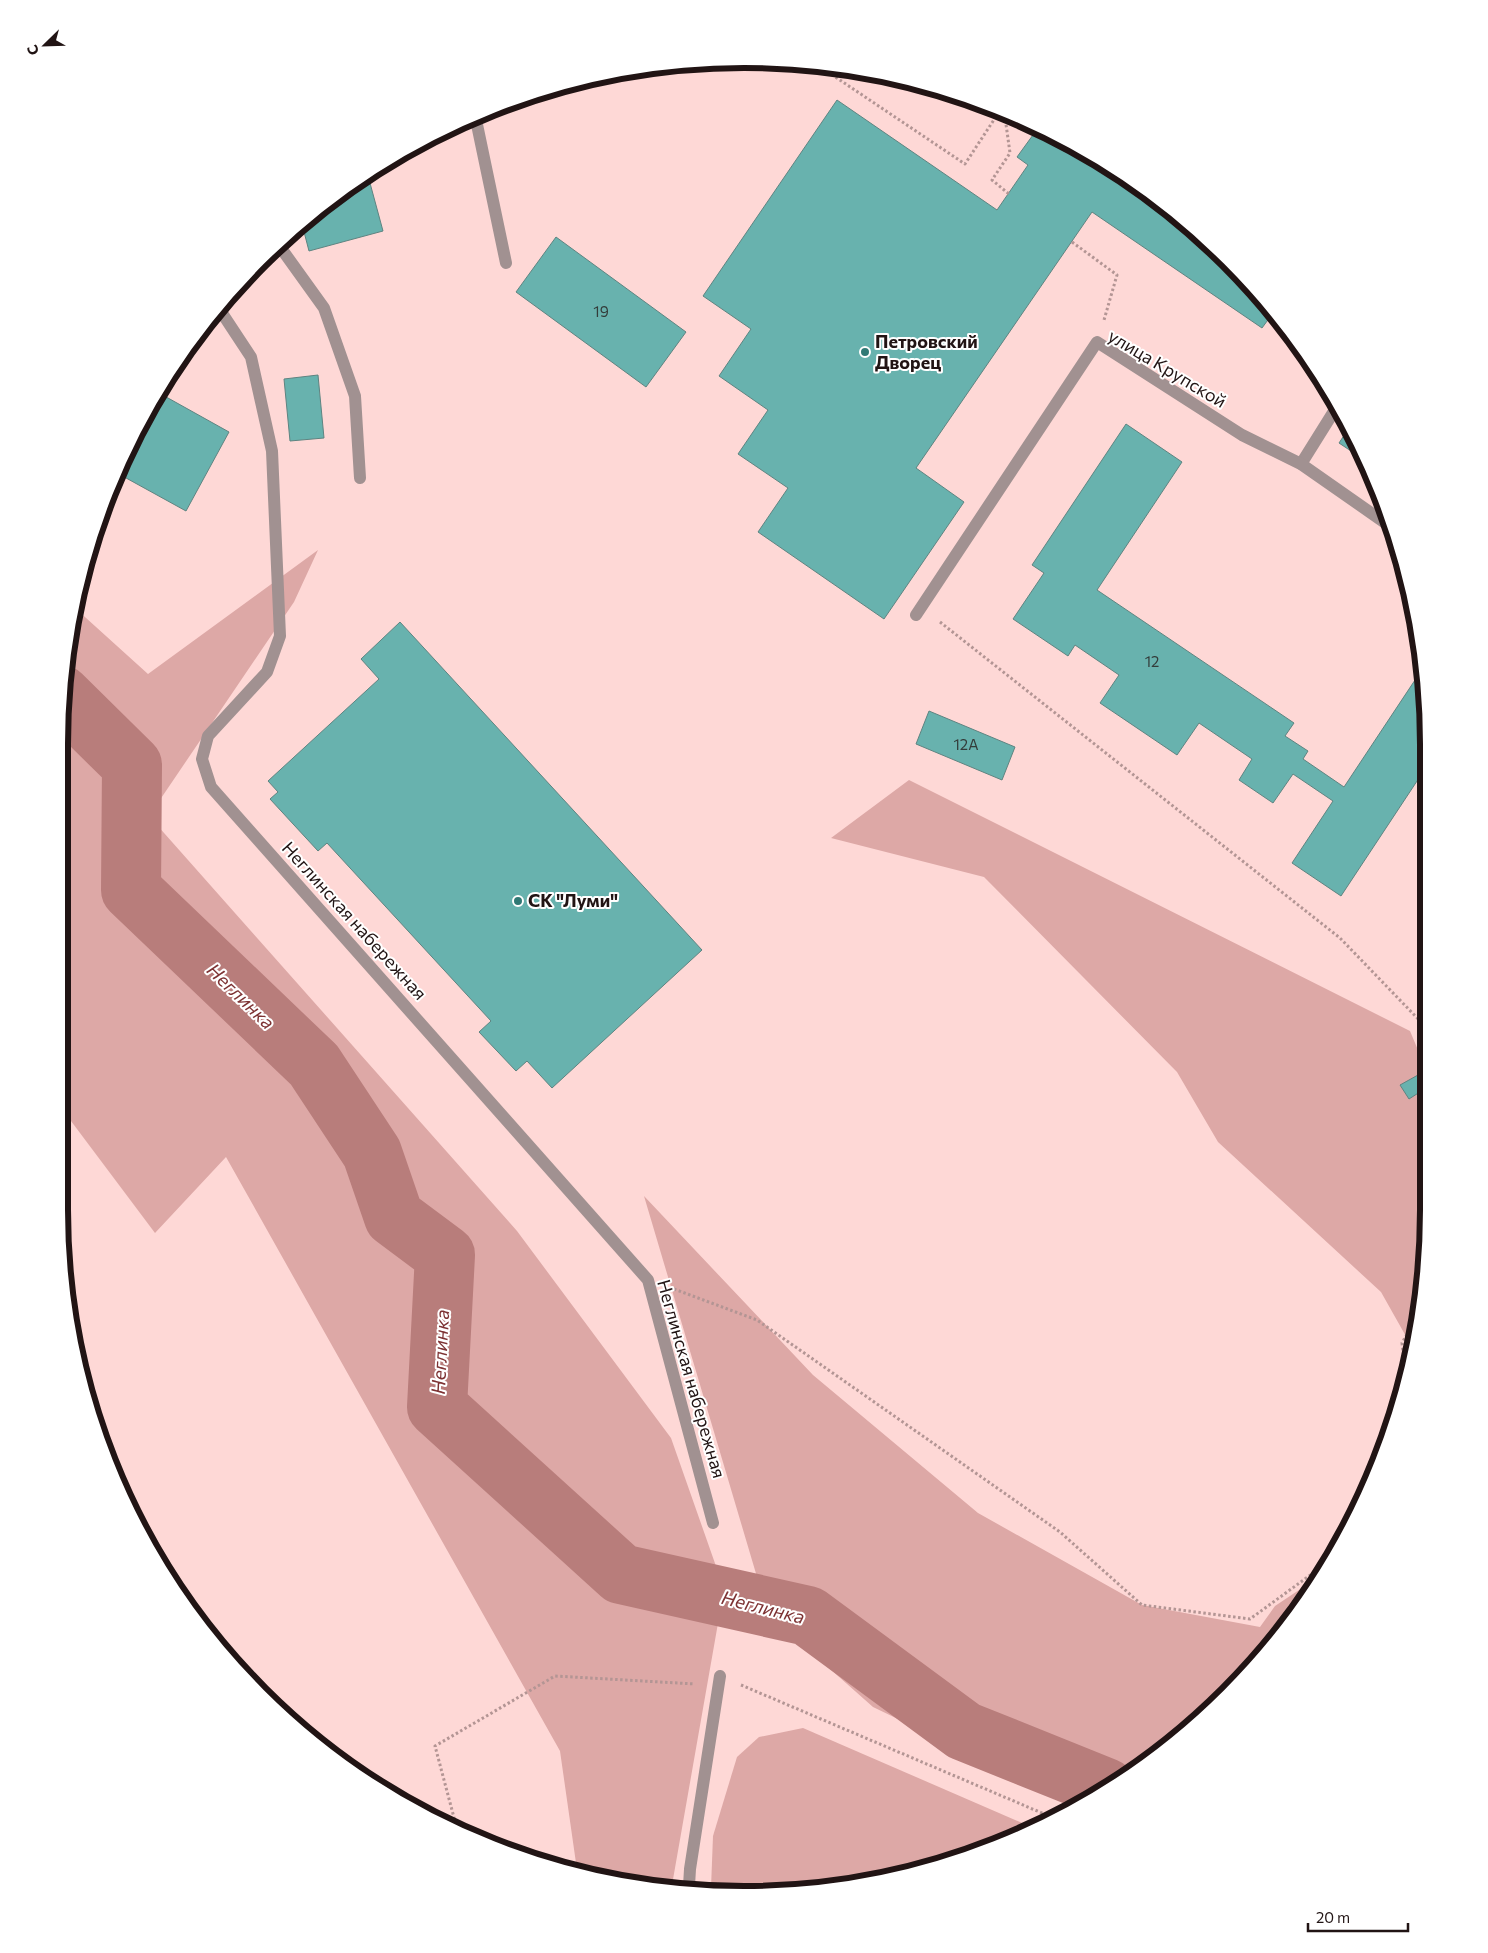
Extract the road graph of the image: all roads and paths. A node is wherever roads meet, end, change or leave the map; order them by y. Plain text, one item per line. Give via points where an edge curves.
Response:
1 (829, 73) edge
2 (998, 117) edge
3 (1005, 120) edge
4 (477, 123) edge
5 (1009, 194) dead end
6 (1072, 242) dead end
7 (282, 250) edge
8 (506, 263) dead end
9 (222, 313) edge
10 (1097, 342) junction
11 (1333, 412) edge
12 (1301, 464) junction
13 (360, 478) dead end
14 (1383, 521) edge
15 (919, 611) joint
16 (1420, 1021) edge
17 (648, 1280) junction
18 (1410, 1327) edge
19 (1404, 1357) edge
20 (713, 1523) dead end
21 (1314, 1572) edge
22 (720, 1676) junction
23 (1046, 1815) edge
24 (455, 1820) edge
25 (689, 1883) edge

1 - 2 path via 965,164
3 - 5 path via 1010,153 992,180
4 - 8 street
6 - 10 path via 1117,275
7 - 13 street via 324,308 355,396
9 - 17 street, Неглинская набережная via 251,357 272,451 280,636 267,672 208,736 202,760 212,787
10 - 12 street, улица Крупской via 1242,435
10 - 15 street, улица Крупской
11 - 12 street
12 - 14 street, улица Крупской
15 - 16 path via 1340,938
17 - 20 street, Неглинская набережная
17 - 21 path via 757,1320 1060,1532 1142,1605 1250,1619
18 - 19 path via 1402,1342
22 - 23 path
22 - 24 path via 707,1685 555,1676 435,1746
22 - 25 street

